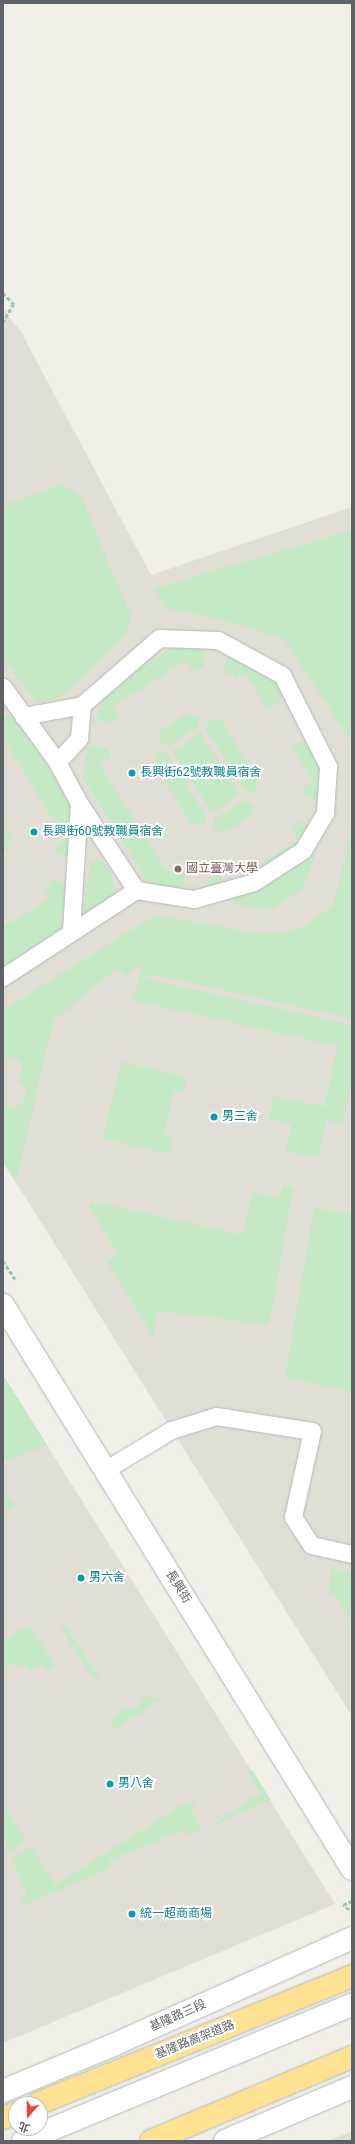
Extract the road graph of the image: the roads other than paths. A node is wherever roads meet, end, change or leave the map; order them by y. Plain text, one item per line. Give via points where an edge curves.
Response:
1 (3, 687) edge
2 (82, 704) junction
3 (23, 716) junction
4 (58, 762) junction
5 (79, 803) junction
6 (136, 890) junction
7 (71, 930) junction
8 (3, 977) edge
9 (3, 1305) edge
10 (105, 1470) junction
11 (352, 1554) edge
12 (352, 1869) edge
13 (352, 1938) edge
14 (352, 1976) edge
15 (352, 2005) edge
16 (352, 2057) edge
17 (352, 2088) edge
18 (3, 2091) edge
19 (48, 2100) edge
20 (23, 2141) edge
21 (151, 2141) edge
22 (225, 2141) edge

1 - 3 lane
2 - 3 lane
2 - 4 lane via 79,738
2 - 6 lane via 159,638 218,640 282,675 328,766 325,813 303,850 254,882 194,899
3 - 4 lane
4 - 5 lane
5 - 6 lane
5 - 7 lane
6 - 7 lane
7 - 8 lane
9 - 10 main road, 長興街
10 - 11 lane via 171,1430 216,1416 312,1431 293,1517 311,1545
10 - 12 main road, 長興街
13 - 18 main road, 基隆路三段 via 113,2045
14 - 19 highway, 基隆路高架道路
15 - 20 main road
16 - 21 highway
17 - 22 main road

